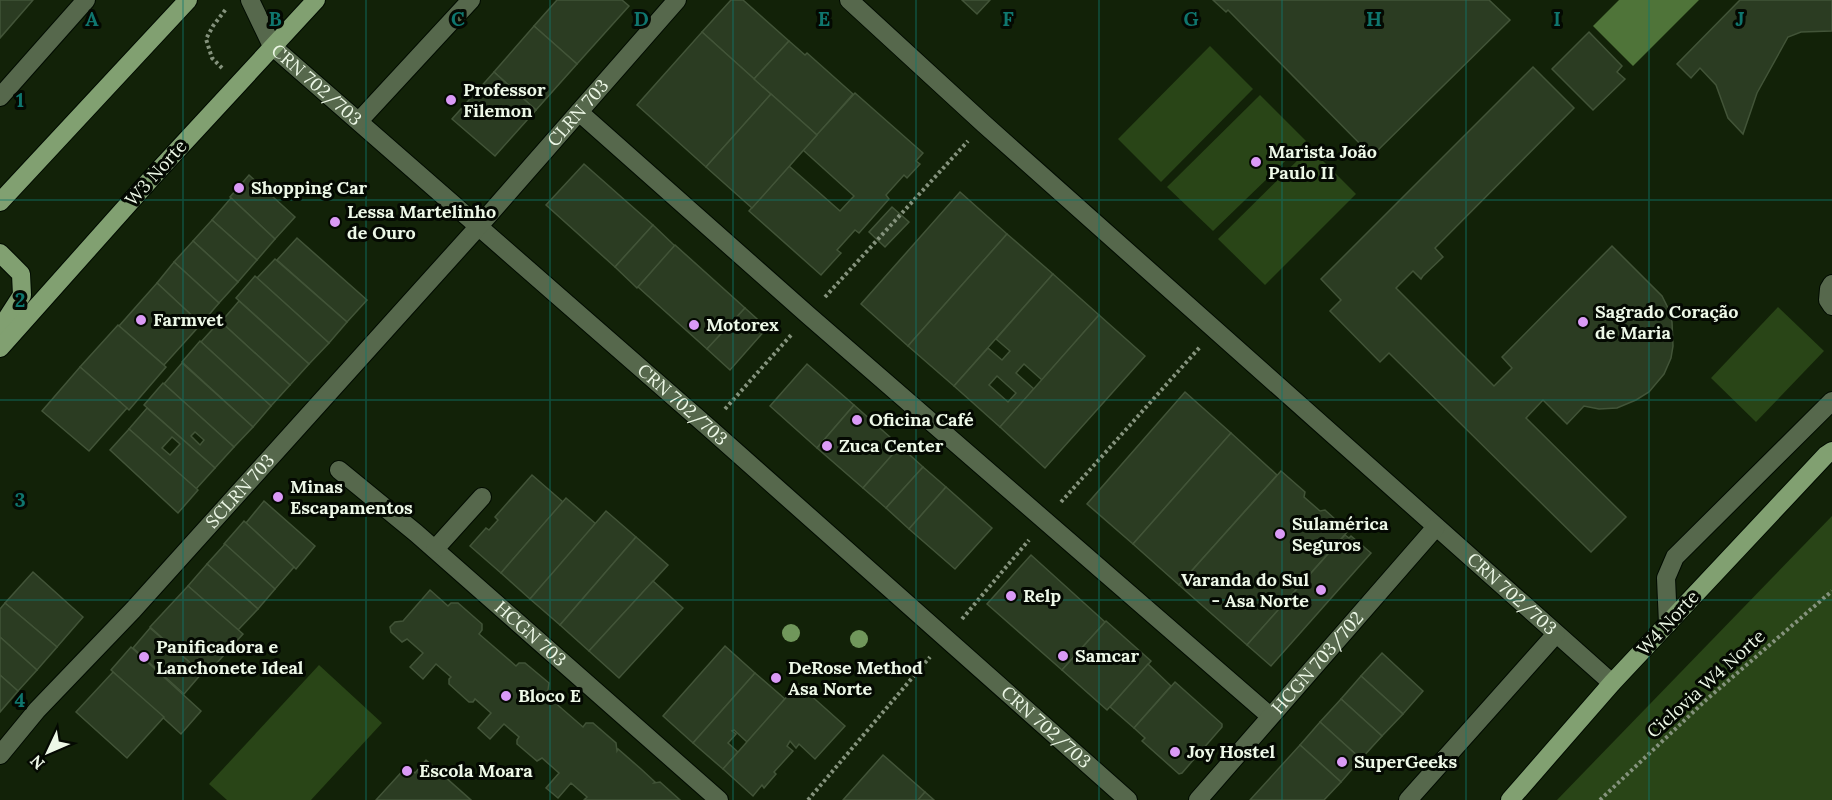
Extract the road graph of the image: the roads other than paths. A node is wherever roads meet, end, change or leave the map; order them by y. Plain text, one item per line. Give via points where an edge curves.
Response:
1 (86, 0) edge
2 (188, 0) edge
3 (250, 0) edge
4 (316, 0) edge
5 (471, 0) edge
6 (677, 0) edge
7 (849, 0) edge
8 (272, 46) junction
9 (0, 97) edge
10 (579, 112) junction
11 (359, 121) junction
12 (0, 202) edge
13 (479, 226) junction
14 (0, 254) edge
15 (1832, 284) edge
16 (1832, 306) edge
17 (0, 329) edge
18 (0, 348) edge
19 (1832, 400) edge
20 (1830, 452) edge
21 (339, 470) dead end
22 (482, 497) dead end
23 (1436, 527) junction
24 (435, 549) junction
25 (1668, 624) junction
26 (1556, 634) junction
27 (1612, 683) junction
28 (1270, 716) junction
29 (0, 755) edge
30 (719, 800) edge
31 (1128, 800) edge
32 (1198, 800) edge
33 (1408, 800) edge
34 (1510, 800) edge

1 - 9 street
2 - 12 main road
3 - 8 street, CRN 702/703
4 - 8 main road, W3 Norte
5 - 11 street
6 - 10 street, CLRN 703
7 - 23 street, CRN 702/703
8 - 11 street, CRN 702/703
8 - 18 main road, W3 Norte
10 - 13 street, CLRN 703
10 - 28 street
11 - 13 street, CRN 702/703
13 - 29 street, SCLRN 703
13 - 31 street, CRN 702/703
14 - 17 main road via 21,274 22,295
15 - 16 street via 1828,300
19 - 25 street via 1675,557 1666,578
20 - 25 main road, W4 Norte
21 - 24 street, HCGN 703
22 - 24 street
23 - 26 street, CRN 702/703
23 - 28 street, HCGN 703/702
24 - 30 street, HCGN 703
25 - 27 main road, W4 Norte
26 - 27 street, CRN 702/703
26 - 33 street
27 - 34 main road, W4 Norte
28 - 32 street, HCGN 703/702

